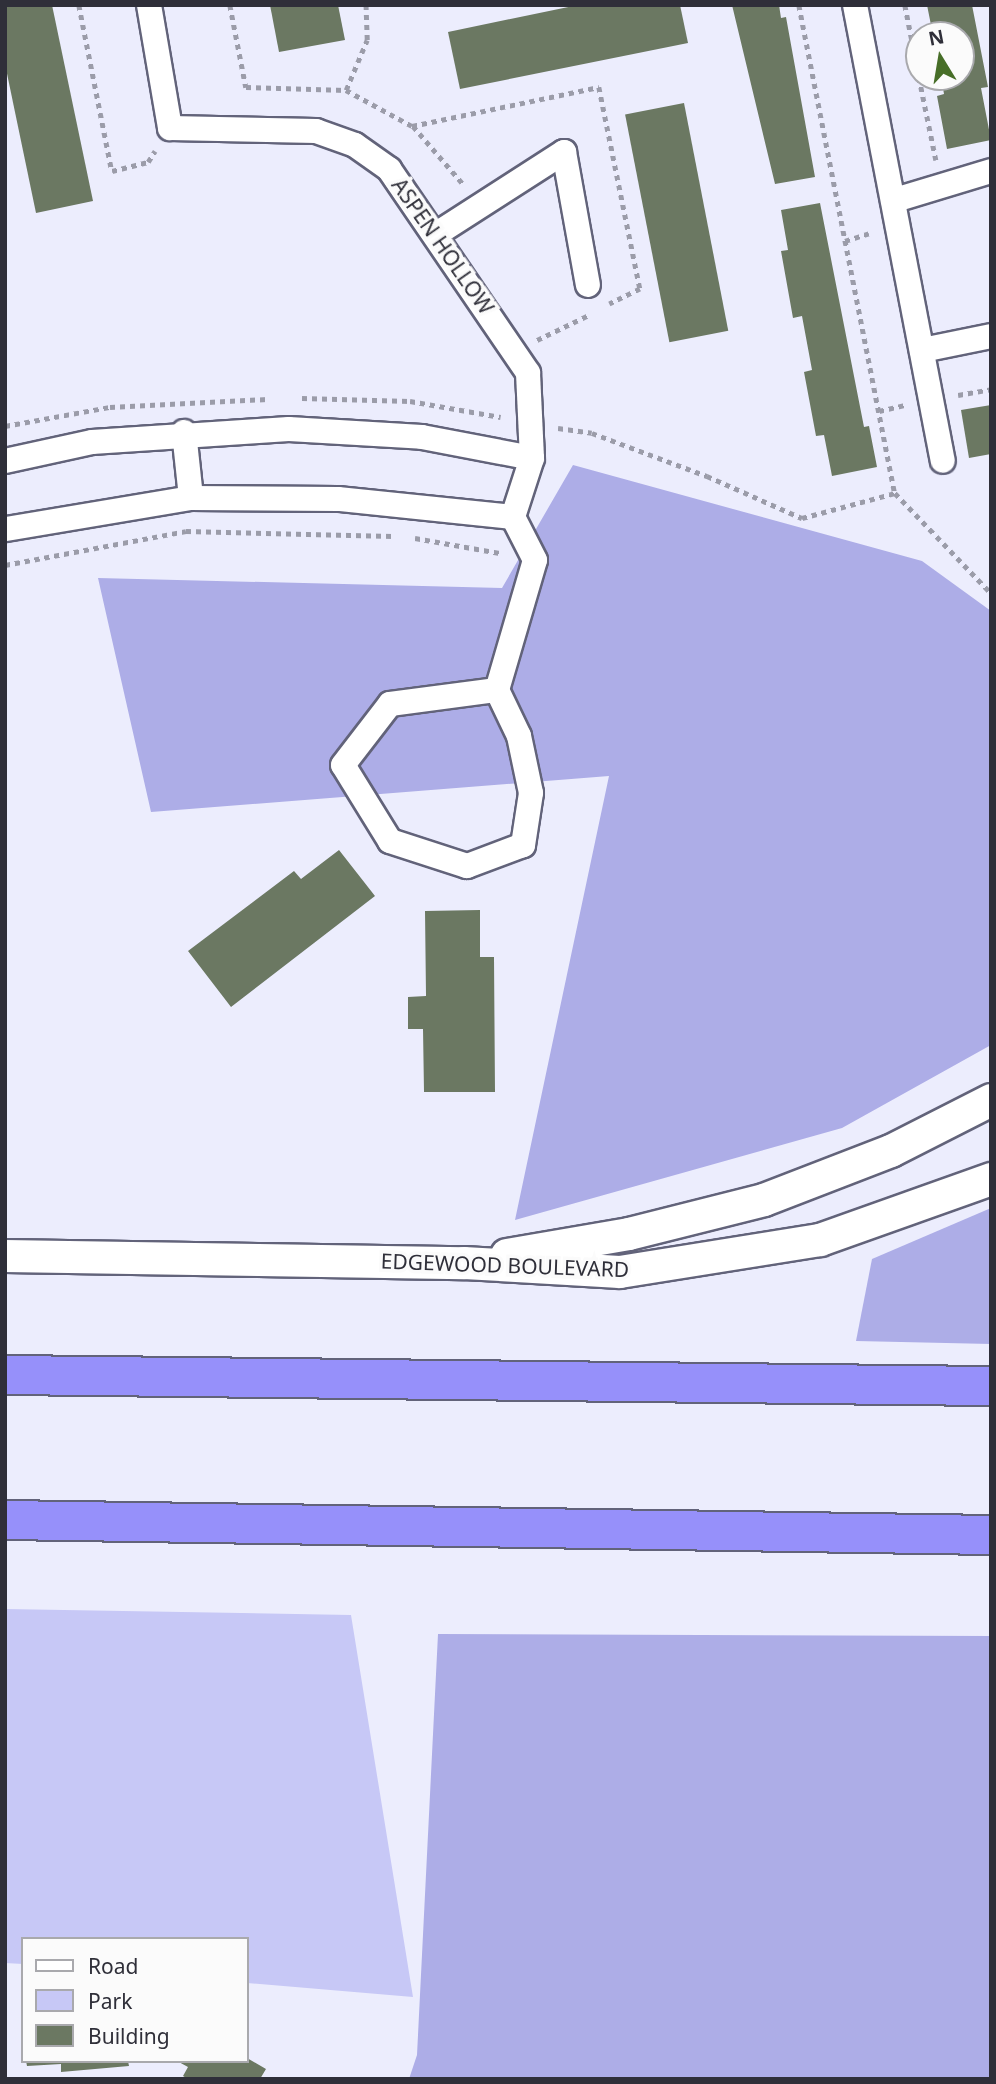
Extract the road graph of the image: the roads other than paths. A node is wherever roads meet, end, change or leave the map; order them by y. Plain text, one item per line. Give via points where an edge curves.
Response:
1 (149, 5) edge
2 (855, 5) edge
3 (991, 171) edge
4 (895, 200) junction
5 (438, 233) junction
6 (588, 285) dead end
7 (991, 336) edge
8 (922, 350) junction
9 (184, 432) junction
10 (532, 458) junction
11 (5, 461) edge
12 (943, 461) dead end
13 (191, 498) junction
14 (513, 517) junction
15 (5, 529) edge
16 (497, 690) junction
17 (991, 1100) edge
18 (991, 1179) edge
19 (5, 1256) edge
20 (464, 1263) junction
21 (5, 1375) edge
22 (991, 1386) edge
23 (5, 1520) edge
24 (991, 1535) edge

1 - 5 street, ASPEN HOLLOW via 170,128 316,131 355,145 389,169
2 - 4 street
3 - 4 street
4 - 8 street
5 - 6 street via 565,152
5 - 10 street, ASPEN HOLLOW via 528,373
7 - 8 street
8 - 12 street
9 - 10 street via 289,429 422,437
9 - 11 street via 92,442
9 - 13 street
10 - 14 street
13 - 14 street via 338,499
13 - 15 street
14 - 16 street via 535,560
16 - 16 street via 390,704 343,765 390,841 467,866 523,845 531,793 519,736
17 - 20 street via 891,1151 765,1200 629,1234
18 - 20 street, EDGEWOOD BOULEVARD via 820,1240 722,1259 620,1272
19 - 20 street, EDGEWOOD BOULEVARD
21 - 22 highway
23 - 24 highway

